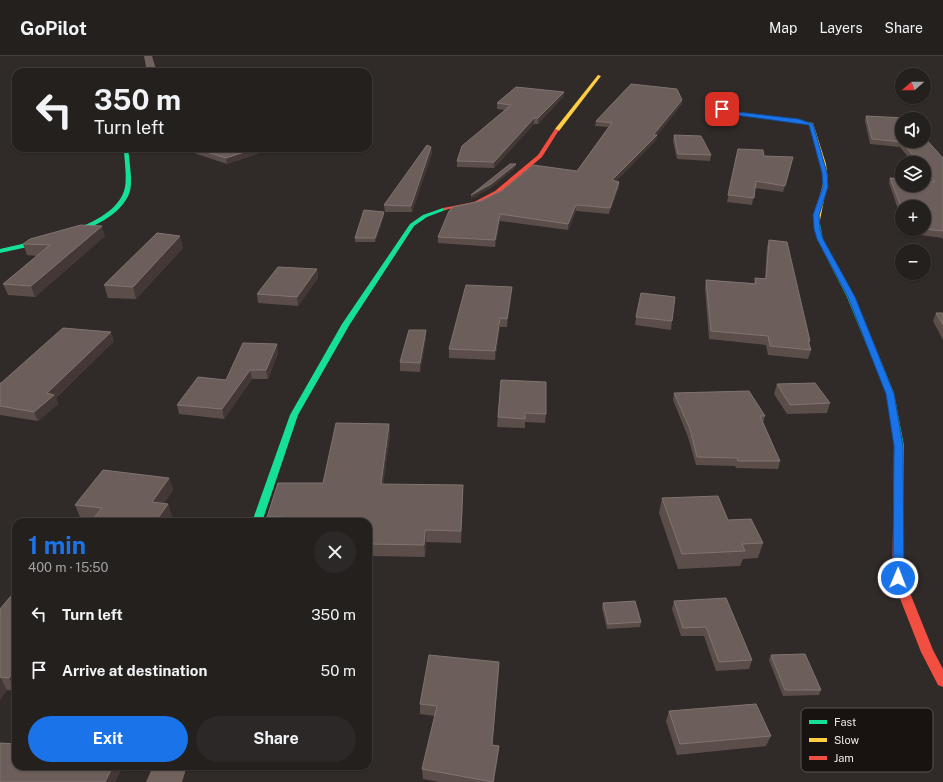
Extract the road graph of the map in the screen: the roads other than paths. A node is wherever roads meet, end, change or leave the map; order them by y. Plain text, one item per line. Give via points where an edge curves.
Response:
1 (148, 56) edge
2 (151, 68) edge
3 (599, 76) dead end
4 (722, 109) dead end
5 (126, 152) edge
6 (0, 252) edge
7 (258, 518) edge
8 (943, 681) edge
9 (168, 770) edge
10 (164, 782) edge

1 - 2 street
3 - 7 street via 540,156 497,192 476,203 439,210 412,225 346,324 294,415
4 - 8 street via 811,124 825,173 825,187 816,215 817,229 851,297 890,394 899,446 898,578 927,652
5 - 6 street via 128,194 120,209 100,221
9 - 10 street

